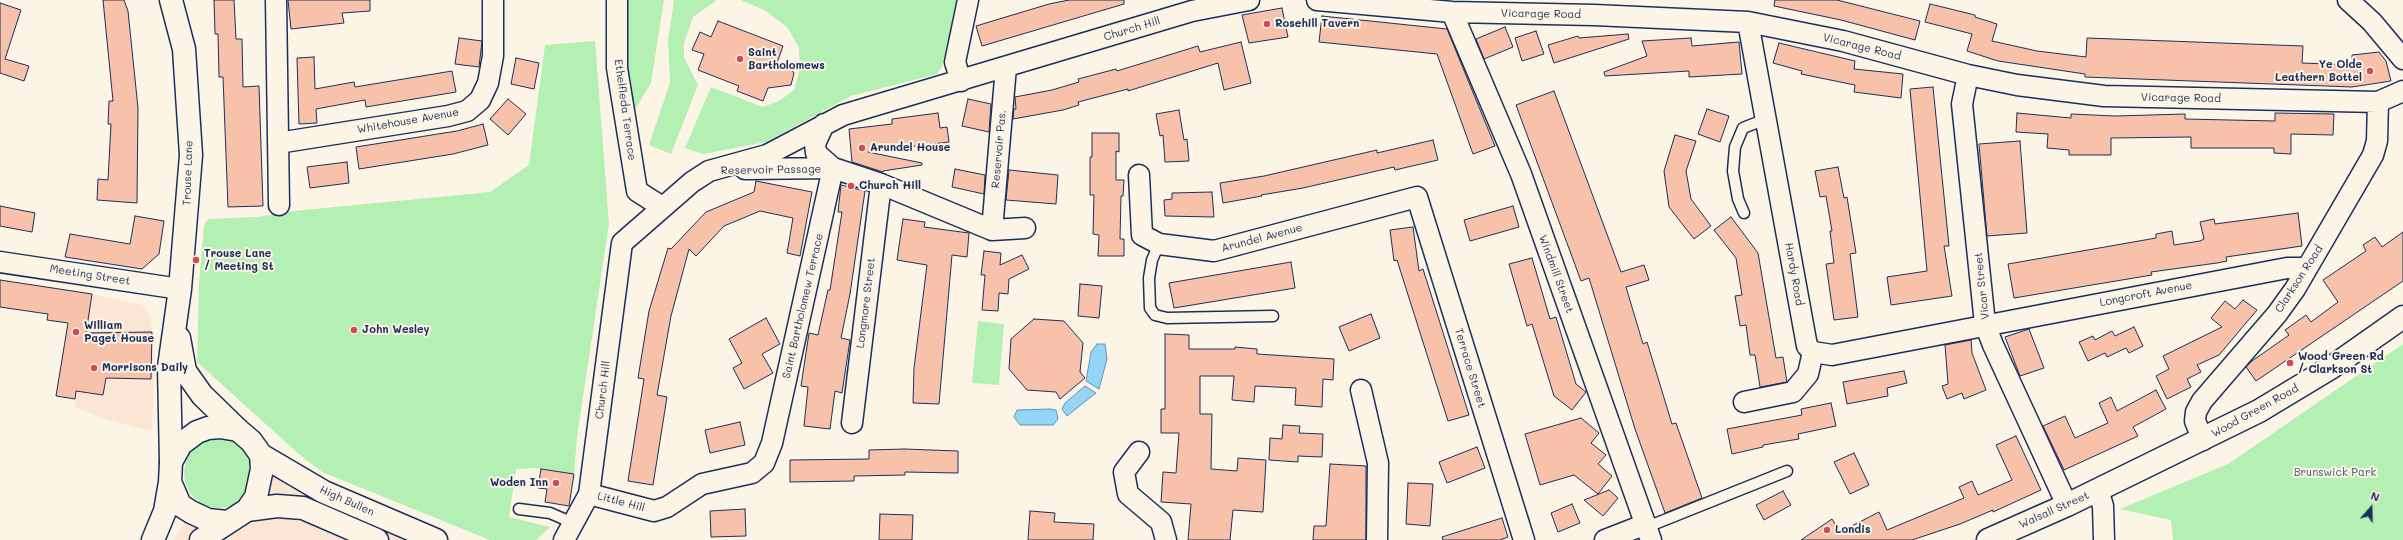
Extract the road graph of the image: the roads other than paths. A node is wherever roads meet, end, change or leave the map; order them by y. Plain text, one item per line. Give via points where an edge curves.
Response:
1 (171, 0) edge
2 (276, 0) edge
3 (493, 0) edge
4 (617, 0) edge
5 (968, 0) edge
6 (1249, 0) edge
7 (1317, 0) edge
8 (2348, 0) edge
9 (1227, 2) edge
10 (1498, 7) edge
11 (1452, 12) junction
12 (1748, 22) junction
13 (2403, 59) edge
14 (1006, 67) junction
15 (1968, 75) junction
16 (961, 81) junction
17 (2403, 91) edge
18 (2378, 102) junction
19 (1766, 119) junction
20 (824, 124) junction
21 (278, 143) junction
22 (833, 168) junction
23 (709, 171) junction
24 (1139, 175) dead end
25 (881, 184) junction
26 (1417, 197) joint
27 (279, 205) dead end
28 (662, 207) junction
29 (1744, 213) dead end
30 (1025, 228) dead end
31 (992, 230) junction
32 (1159, 244) junction
33 (0, 262) edge
34 (2307, 268) junction
35 (180, 289) junction
36 (1274, 316) dead end
37 (2403, 318) edge
38 (176, 323) junction
39 (1985, 324) junction
40 (1813, 352) junction
41 (1361, 390) dead end
42 (1744, 402) dead end
43 (852, 423) dead end
44 (238, 430) junction
45 (2202, 440) junction
46 (772, 443) joint
47 (1139, 452) dead end
48 (261, 455) junction
49 (1787, 471) dead end
50 (171, 472) junction
51 (2098, 490) junction
52 (589, 494) junction
53 (2067, 506) junction
54 (519, 509) dead end
55 (247, 510) junction
56 (227, 522) junction
57 (1648, 531) edge
58 (569, 532) edge
59 (153, 540) edge
60 (202, 540) edge
61 (377, 540) edge
62 (436, 540) edge
63 (1166, 540) edge
64 (1377, 540) edge
65 (1524, 540) edge
66 (1605, 540) edge
67 (1988, 540) edge
68 (2104, 540) edge

1 - 35 main road, Trouse Lane via 184,49 191,155
2 - 21 street
3 - 21 street, Whitehouse Avenue via 493,56 488,83 480,100 467,111
4 - 28 street, Ethelfleda Terrace via 617,68 637,191
5 - 16 street via 955,62
6 - 9 street, Church Hill
7 - 11 street, Vicarage Road
8 - 13 street via 2372,22
9 - 14 street, Church Hill
10 - 11 street, Vicarage Road
10 - 12 street, Vicarage Road via 1594,15
11 - 57 street, Windmill Street via 1521,174
12 - 15 street, Vicarage Road via 1844,41
12 - 19 street, Hardy Road
14 - 16 street, Church Hill
14 - 31 street, Reservoir Pas.
15 - 18 street, Vicarage Road via 2017,85 2104,96
15 - 39 street, Vicar Street via 1962,104
16 - 20 street, Church Hill via 843,115
17 - 18 street, Vicarage Road
18 - 34 street, Clarkson Road via 2377,141 2373,155
19 - 29 lane via 1743,128 1735,147 1733,171 1738,199
19 - 40 street, Hardy Road via 1807,346
20 - 22 street, Reservoir Passage via 815,144 816,153
20 - 23 street, Church Hill via 767,155
21 - 27 street
22 - 23 street, Reservoir Passage
22 - 25 street, Reservoir Passage
22 - 46 street, Saint Bartholomew Terrace
23 - 28 street, Church Hill
24 - 32 street, Arundel Avenue via 1142,235
25 - 31 street, Reservoir Passage
25 - 43 street, Longmore Street
26 - 32 street, Arundel Avenue via 1214,251
26 - 65 street, Terrace Street
28 - 52 street, Church Hill via 622,243
30 - 31 street, Reservoir Passage
32 - 36 lane via 1152,260 1149,278 1150,308 1155,315 1167,318
33 - 35 street, Meeting Street
34 - 39 street, Longcroft Avenue via 2287,268
34 - 45 street, Clarkson Road via 2277,314 2202,401 2196,412
35 - 38 main road, Trouse Lane
37 - 45 main road, Wood Green Road via 2332,367 2258,411
38 - 44 main road, Trouse Lane via 185,371 202,395
38 - 50 main road, Trouse Lane via 169,367
39 - 40 street via 1832,355
39 - 53 street, Vicar Street
40 - 42 street via 1808,374 1793,392
41 - 64 street via 1378,463
44 - 48 main road via 251,441
44 - 50 main road via 220,427 197,432 181,444
45 - 51 main road, Wood Green Road
46 - 52 street, Little Hill via 764,463 752,473 702,484 667,507 654,511
47 - 63 street via 1124,472 1128,494 1161,522
48 - 55 main road via 260,484 256,497
48 - 62 main road, High Bullen via 324,492
49 - 57 lane
50 - 56 main road via 180,505 208,520
50 - 59 main road via 165,511
51 - 53 main road, Walsall Street
51 - 68 street via 2103,506
52 - 58 street, Church Hill
53 - 67 main road, Walsall Street
54 - 58 lane via 550,513
55 - 56 main road
55 - 61 main road, High Bullen via 277,506 303,508
56 - 60 main road
57 - 66 street

